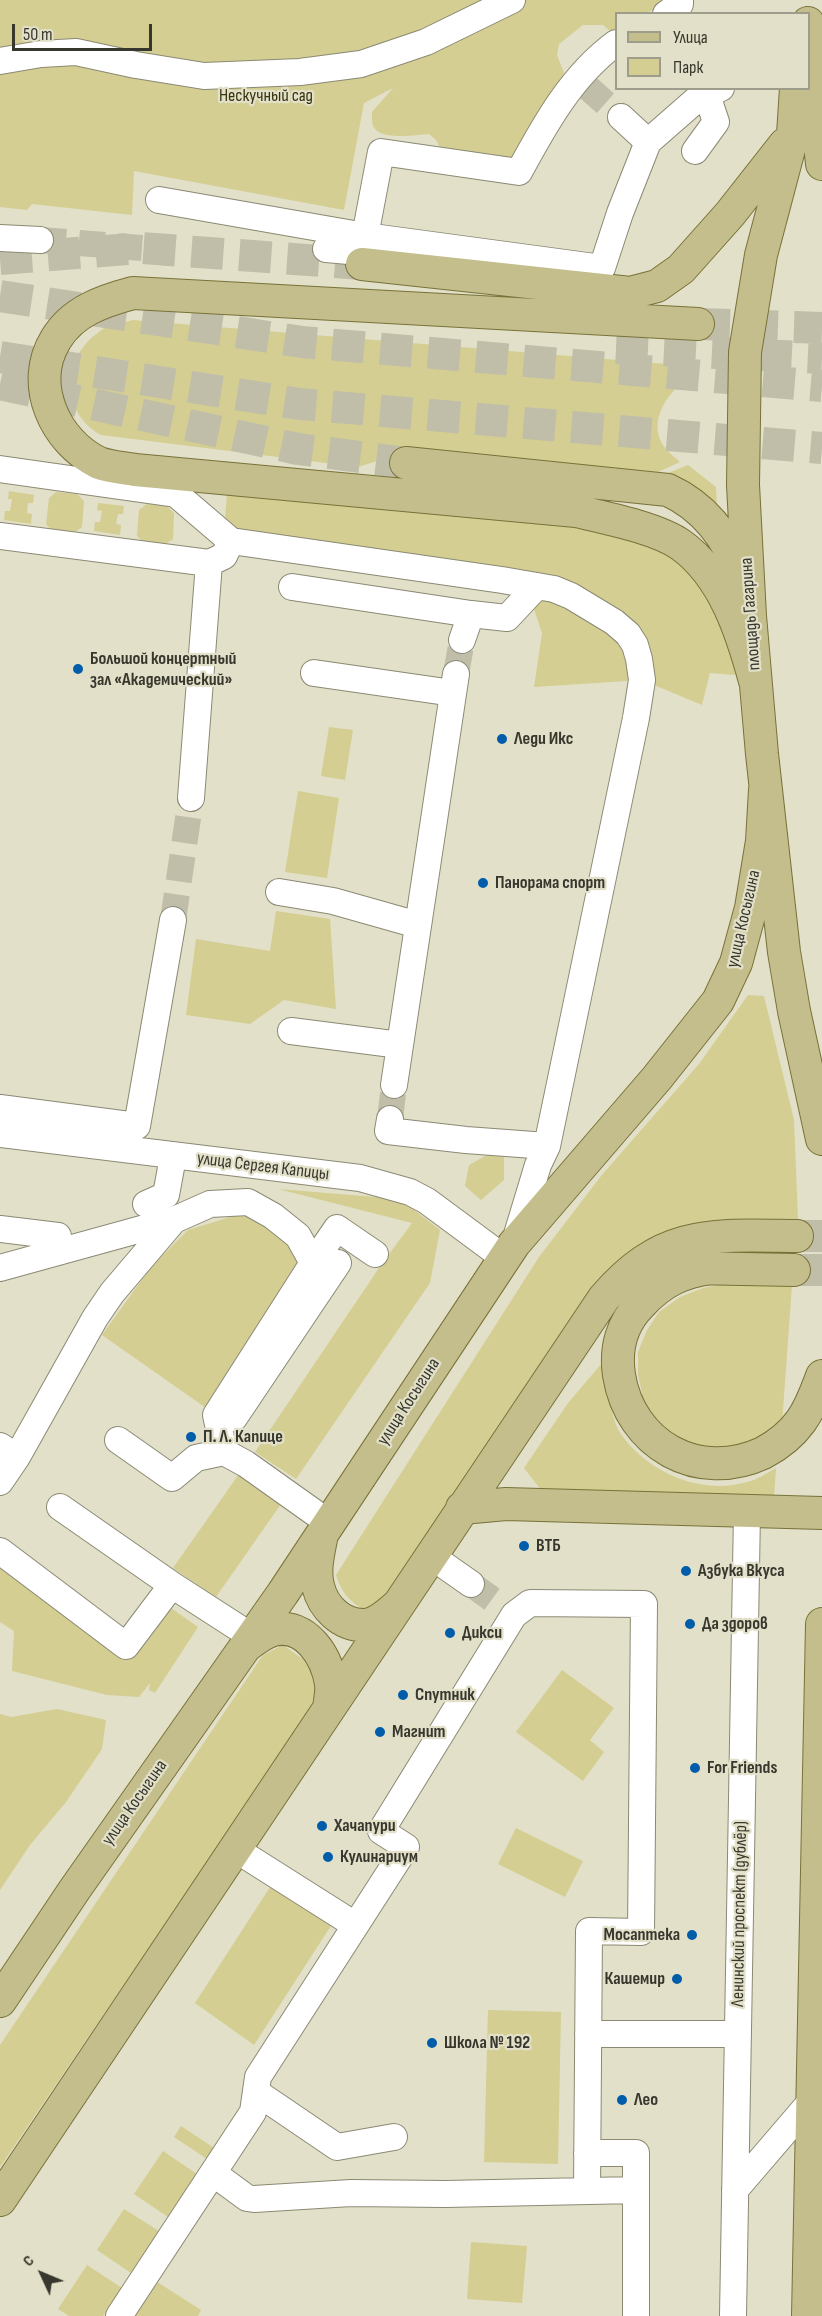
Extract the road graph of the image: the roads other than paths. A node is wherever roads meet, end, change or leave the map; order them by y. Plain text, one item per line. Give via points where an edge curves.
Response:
1 (512, 0) edge
2 (680, 0) edge
3 (669, 12) edge
4 (810, 43) edge
5 (615, 44) edge
6 (0, 61) edge
7 (796, 90) edge
8 (714, 92) edge
9 (621, 117) tunnel mouth
10 (793, 134) junction
11 (648, 141) junction
12 (695, 151) dead end
13 (822, 164) edge
14 (159, 200) dead end
15 (0, 238) edge
16 (40, 240) tunnel mouth
17 (326, 249) dead end
18 (363, 250) junction
19 (698, 324) tunnel mouth
20 (406, 463) tunnel mouth
21 (0, 469) edge
22 (0, 536) edge
23 (231, 541) junction
24 (209, 563) junction
25 (537, 586) junction
26 (292, 587) dead end
27 (471, 614) junction
28 (750, 616) junction
29 (462, 640) tunnel mouth
30 (314, 674) dead end
31 (755, 681) junction
32 (765, 790) junction
33 (191, 798) tunnel mouth
34 (279, 892) dead end
35 (173, 920) tunnel mouth
36 (418, 925) junction
37 (291, 1031) dead end
38 (400, 1045) junction
39 (394, 1085) tunnel mouth
40 (0, 1108) edge
41 (390, 1119) dead end
42 (137, 1126) junction
43 (0, 1134) edge
44 (822, 1139) edge
45 (547, 1146) junction
46 (162, 1155) junction
47 (588, 1158) junction
48 (146, 1204) dead end
49 (174, 1220) junction
50 (0, 1229) edge
51 (58, 1236) dead end
52 (796, 1236) tunnel mouth
53 (509, 1251) junction
54 (375, 1254) dead end
55 (325, 1263) junction
56 (0, 1268) edge
57 (712, 1268) junction
58 (794, 1270) tunnel mouth
59 (556, 1368) junction
60 (822, 1376) edge
61 (118, 1440) dead end
62 (222, 1445) junction
63 (9, 1452) edge
64 (0, 1482) edge
65 (60, 1507) dead end
66 (462, 1508) junction
67 (747, 1512) junction
68 (822, 1513) edge
69 (325, 1529) junction
70 (0, 1551) edge
71 (431, 1556) junction
72 (471, 1584) tunnel mouth
73 (172, 1585) junction
74 (397, 1606) junction
75 (822, 1624) edge
76 (248, 1642) junction
77 (329, 1708) junction
78 (235, 1849) junction
79 (355, 1925) junction
80 (3, 1989) edge
81 (588, 2034) junction
82 (738, 2034) junction
83 (256, 2092) junction
84 (813, 2099) junction
85 (394, 2137) dead end
86 (587, 2153) junction
87 (213, 2173) junction
88 (587, 2190) junction
89 (636, 2190) junction
90 (735, 2190) junction
91 (0, 2200) edge
92 (119, 2316) edge
93 (636, 2316) edge
94 (733, 2316) edge
95 (808, 2316) edge

1 - 6 street via 426,42 361,64 300,72 194,75 76,52
2 - 3 street
4 - 13 main road
5 - 18 street via 600,55 540,133 519,172 381,152
7 - 10 main road, площадь Гагарина
8 - 11 street via 696,100
8 - 12 street via 716,122
9 - 11 street
10 - 18 main road via 730,214 681,268 657,286 630,293
10 - 28 main road, площадь Гагарина via 761,255 745,352 743,485
11 - 18 street via 602,268
14 - 18 street
15 - 16 street
17 - 18 street
19 - 31 main road via 133,293 88,308 55,339 45,375 47,402 56,424 75,447 100,463 135,470 576,511 665,537 696,558 723,595 747,649
20 - 28 main road via 668,490 694,504 723,536 743,581
21 - 23 street via 176,494
22 - 24 street
23 - 24 street via 224,556
23 - 25 street
24 - 33 street
25 - 27 street via 507,618
25 - 45 street via 570,596 627,634 635,645 642,680
26 - 27 street
27 - 29 street
28 - 31 main road, площадь Гагарина
30 - 36 street via 454,684
31 - 32 main road, площадь Гагарина
32 - 44 main road, площадь Гагарина via 784,952
32 - 47 main road, улица Косыгина via 762,841 751,908 727,985 706,1018
34 - 36 street via 333,901
35 - 42 street
36 - 38 street
37 - 38 street
38 - 39 street
40 - 42 street
41 - 45 street via 388,1131
42 - 46 street
43 - 46 street, улица Сергея Капицы
45 - 47 street via 549,1152 560,1157
45 - 53 street
46 - 48 street via 166,1195
46 - 53 street, улица Сергея Капицы via 360,1178 410,1192
47 - 53 main road, улица Косыгина
49 - 55 street via 210,1204 248,1202 273,1216
49 - 56 street
49 - 63 street via 112,1293
50 - 51 street
52 - 59 main road via 702,1237 648,1257 604,1298
53 - 69 main road, улица Косыгина
54 - 55 street via 337,1228
55 - 62 street via 216,1414
57 - 58 main road
57 - 59 main road via 674,1269 646,1278 596,1318
57 - 60 main road via 693,1270 662,1285 625,1325 617,1364 630,1411 646,1434 662,1447 701,1462 748,1459 788,1437 812,1404
59 - 66 main road
61 - 62 street via 172,1478 196,1458
62 - 69 street
63 - 64 street
65 - 73 street
66 - 67 main road via 506,1504
66 - 71 main road
67 - 68 main road
67 - 82 street, Ленинский проспект (дублёр)
69 - 74 main road via 316,1566 318,1585 335,1616 365,1625 381,1619
69 - 76 main road, улица Косыгина
70 - 73 street via 126,1646
71 - 72 street
71 - 74 main road
73 - 76 street
74 - 77 main road
75 - 84 main road
76 - 77 main road via 275,1629 308,1638 325,1663 331,1685
76 - 80 main road, улица Косыгина
77 - 78 main road
78 - 79 street
78 - 91 main road
79 - 81 street via 406,1847 381,1831 507,1610 530,1603 644,1604 641,1932 589,1931
79 - 83 street via 258,2077
81 - 82 street
81 - 86 street
82 - 90 street, Ленинский проспект (дублёр)
83 - 85 street via 337,2146
83 - 87 street via 253,2112
84 - 90 street
84 - 95 main road
86 - 88 street
86 - 89 street via 636,2153
87 - 88 street via 254,2199 351,2193
87 - 92 street
88 - 89 street
89 - 93 street
90 - 94 street, Ленинский проспект (дублёр)

